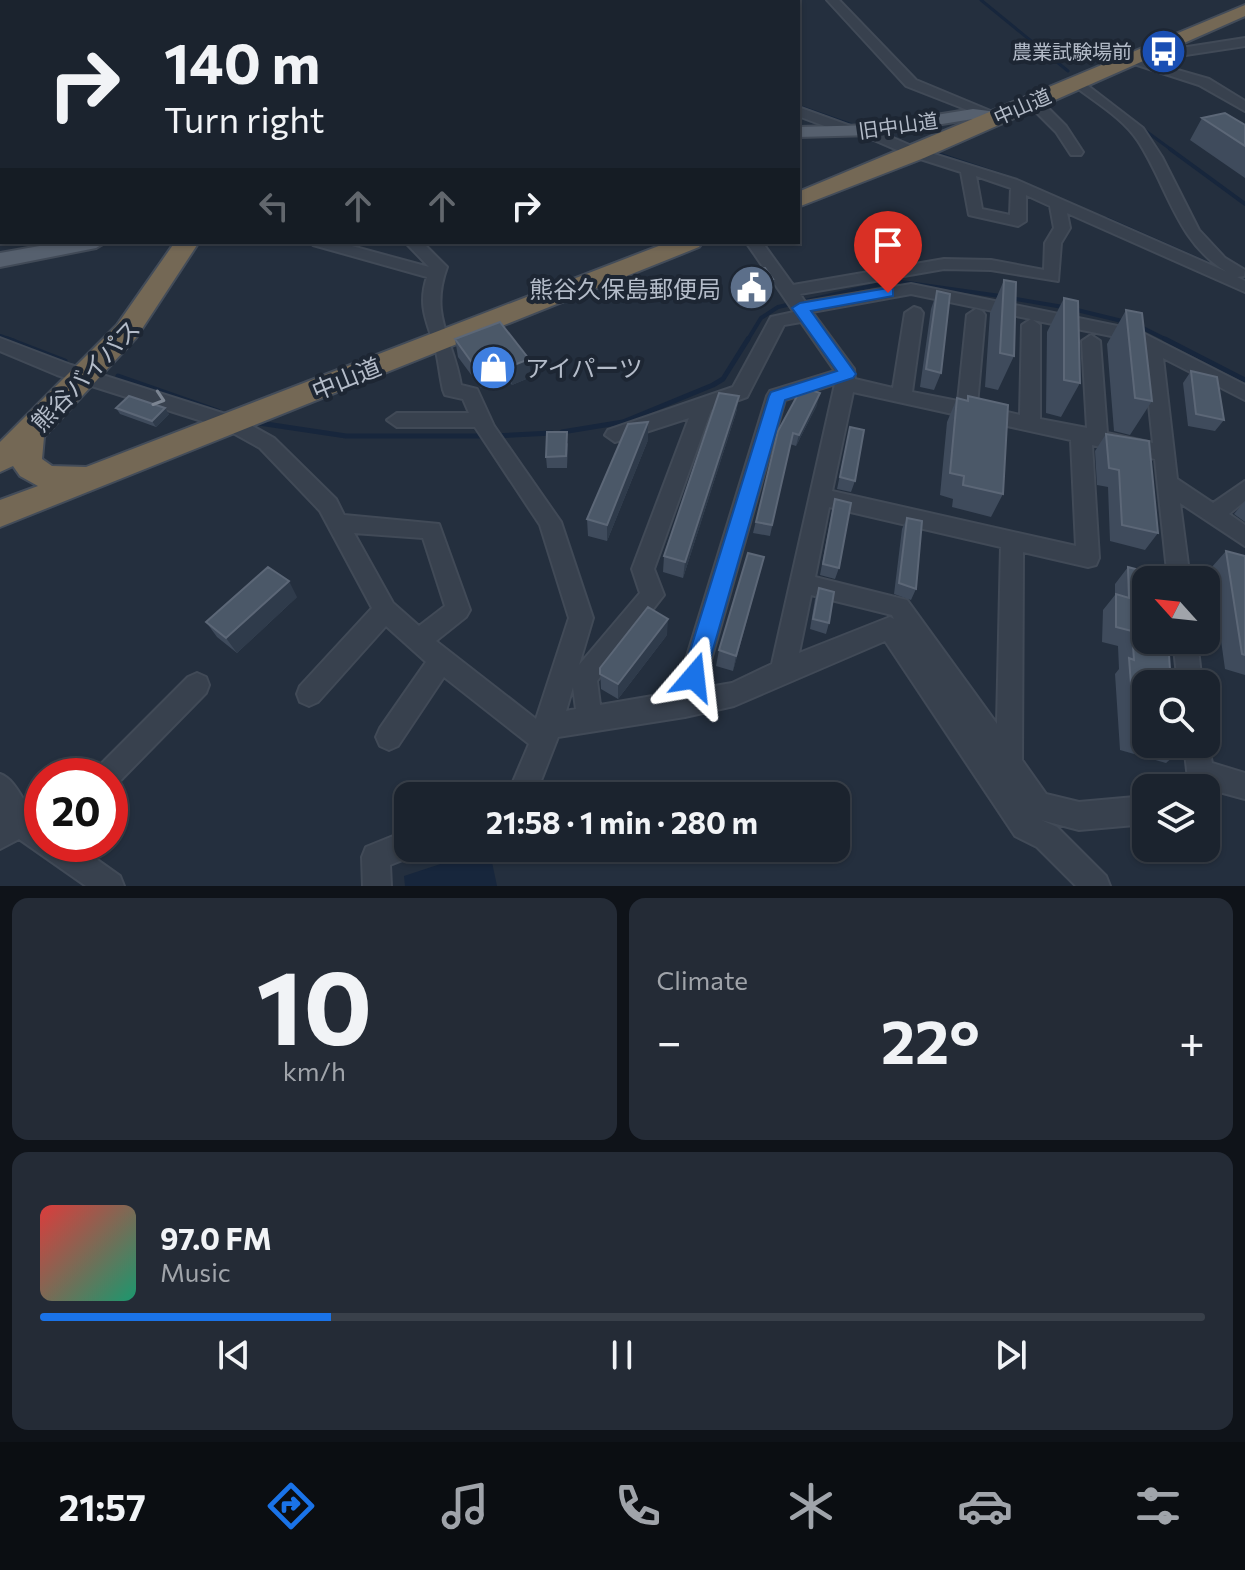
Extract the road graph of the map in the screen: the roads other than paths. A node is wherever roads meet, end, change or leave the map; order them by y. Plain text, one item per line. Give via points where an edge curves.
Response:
1 (833, 0) edge
2 (1245, 10) edge
3 (1245, 42) edge
4 (1134, 60) junction
5 (1078, 82) junction
6 (1033, 101) junction
7 (1245, 106) edge
8 (800, 112) edge
9 (998, 117) junction
10 (858, 131) junction
11 (800, 132) edge
12 (1076, 152) dead end
13 (916, 153) junction
14 (968, 168) junction
15 (1019, 187) junction
16 (800, 199) edge
17 (1057, 203) junction
18 (85, 244) edge
19 (186, 244) edge
20 (326, 244) edge
21 (415, 244) edge
22 (686, 244) edge
23 (755, 244) edge
24 (0, 260) edge
25 (436, 274) junction
26 (1245, 276) edge
27 (1245, 287) edge
28 (797, 304) junction
29 (914, 313) dead end
30 (976, 315) dead end
31 (1031, 325) dead end
32 (441, 340) junction
33 (1091, 341) dead end
34 (0, 344) edge
35 (1152, 345) junction
36 (86, 376) junction
37 (846, 379) junction
38 (1245, 393) edge
39 (902, 394) junction
40 (703, 406) junction
41 (967, 409) junction
42 (397, 420) dead end
43 (231, 423) junction
44 (1030, 423) junction
45 (487, 431) junction
46 (15, 435) edge
47 (615, 435) dead end
48 (1089, 436) junction
49 (1164, 453) junction
50 (0, 460) edge
51 (97, 477) junction
52 (1168, 483) junction
53 (1245, 489) edge
54 (822, 497) junction
55 (0, 514) edge
56 (1213, 515) junction
57 (338, 523) junction
58 (1245, 537) edge
59 (1012, 541) junction
60 (1177, 566) edge
61 (804, 584) junction
62 (385, 610) junction
63 (418, 641) junction
64 (443, 658) junction
65 (783, 671) junction
66 (197, 685) dead end
67 (309, 694) dead end
68 (685, 705) junction
69 (590, 720) junction
70 (549, 726) junction
71 (389, 737) dead end
72 (125, 758) edge
73 (1009, 763) junction
74 (527, 782) edge
75 (1220, 783) edge
76 (1245, 786) edge
77 (0, 787) edge
78 (1132, 811) edge
79 (20, 831) edge
80 (394, 850) edge
81 (76, 862) edge
82 (110, 886) edge
83 (377, 886) edge
84 (1096, 886) edge

1 - 9 street via 911,83
2 - 4 highway, 中山道
3 - 4 street
4 - 5 highway, 中山道
4 - 7 street via 1204,82
5 - 6 highway, 中山道
5 - 26 street via 1143,137 1177,209 1219,264
6 - 9 highway, 中山道
6 - 12 street
8 - 10 street
9 - 10 main road, 旧中山道 via 973,114
9 - 13 highway, 中山道
10 - 11 main road, 旧中山道
10 - 13 street
13 - 14 street
13 - 16 highway, 中山道
14 - 15 street
14 - 15 street via 974,212 1018,221
15 - 17 street
17 - 27 street
17 - 28 street via 1062,228 1053,243 1052,277 991,265 944,264
18 - 24 main road
19 - 36 highway, 熊谷バイパス via 145,312
20 - 25 street
21 - 25 street via 439,267
22 - 32 highway, 中山道
23 - 28 street
25 - 32 street via 429,297 434,331
28 - 35 street via 911,289 1131,334
28 - 37 street
28 - 40 street via 777,321 740,392
29 - 39 street
30 - 41 street
31 - 44 street
32 - 43 highway, 中山道
32 - 45 street via 452,390 470,394
33 - 48 street
34 - 36 street
35 - 38 street
35 - 49 street
36 -> 43 street
36 - 46 highway, 熊谷バイパス
37 - 39 street
37 - 54 street
37 - 68 street via 777,396
39 - 41 street
40 - 47 street
40 - 69 street via 643,569 652,595 584,678
41 - 44 street
42 - 45 street
43 - 51 highway, 中山道
43 - 57 street via 267,443 328,505
44 - 48 street
45 - 70 street via 550,522 581,618
46 - 50 highway, 熊谷バイパス
46 - 51 highway via 26,462 38,474
48 - 49 street
48 - 59 street via 1088,558
49 - 52 street
51 - 55 highway, 中山道
52 - 56 street
52 - 60 street
53 - 56 street
54 - 59 street
54 - 61 street
56 - 58 street
57 - 62 street
57 - 63 street via 431,530 458,610
59 - 73 street
61 - 65 street
61 - 73 street via 899,607
62 - 63 street
62 - 67 street
63 - 64 street
64 - 70 street via 535,734
64 - 71 street
65 - 68 street via 734,694
65 - 84 street via 890,628 1025,826 1047,837
66 - 72 street
68 - 69 street
69 - 70 street
70 - 74 street
73 - 78 street via 1038,805 1079,816
75 - 76 street
77 - 79 street
80 - 83 street via 376,857
81 - 82 street

